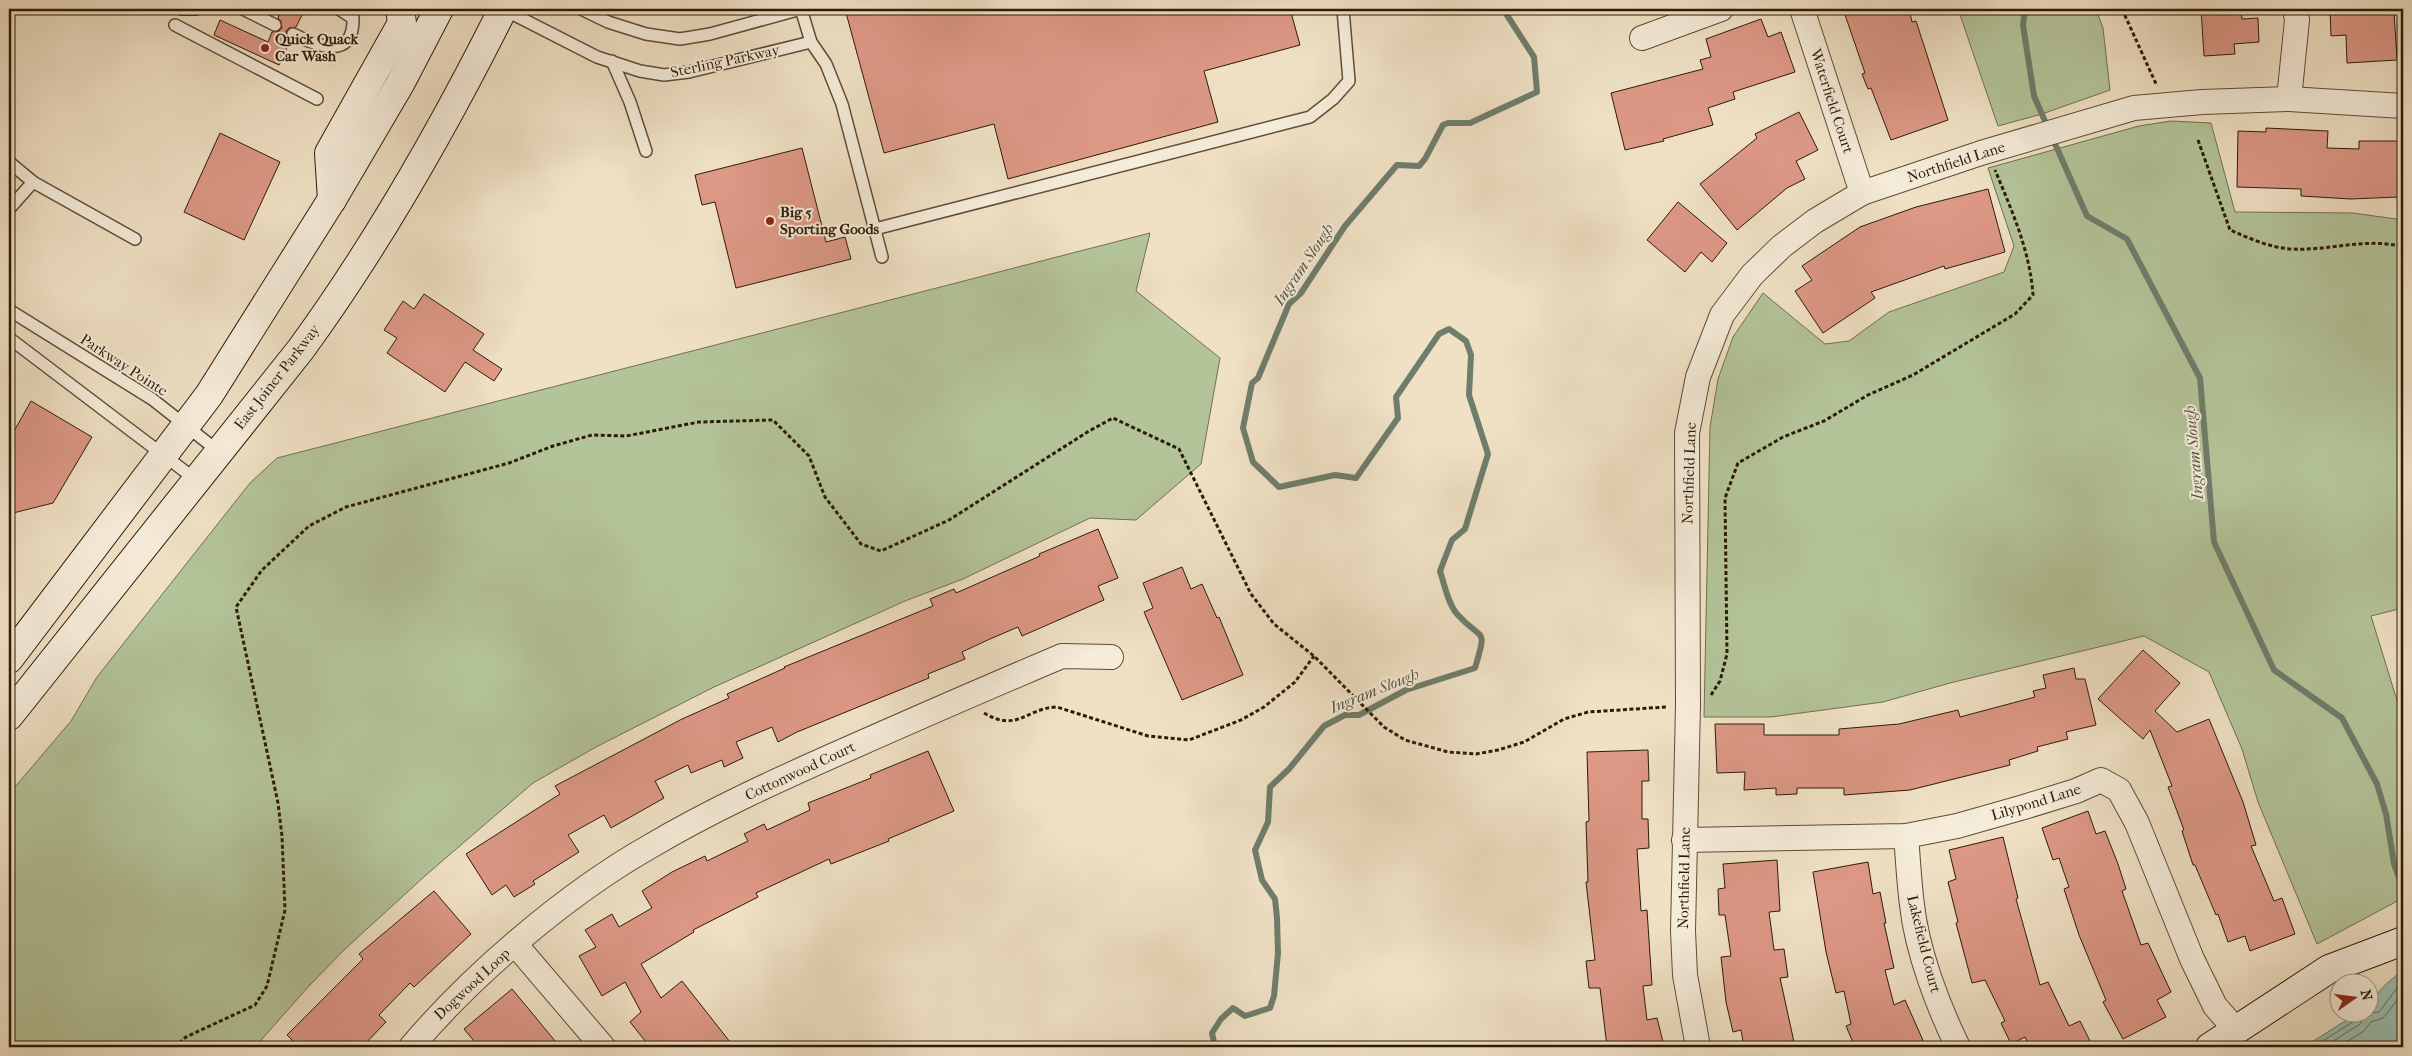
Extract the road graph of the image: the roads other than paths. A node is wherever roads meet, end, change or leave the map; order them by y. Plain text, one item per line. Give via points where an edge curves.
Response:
1 (183, 9) edge
2 (196, 9) edge
3 (244, 9) edge
4 (339, 9) edge
5 (400, 9) edge
6 (439, 9) edge
7 (503, 9) edge
8 (581, 9) edge
9 (801, 9) edge
10 (1343, 9) edge
11 (1721, 9) edge
12 (1802, 9) edge
13 (2295, 9) edge
14 (175, 25) dead end
15 (275, 25) dead end
16 (293, 34) dead end
17 (1642, 38) dead end
18 (811, 42) junction
19 (612, 62) junction
20 (2289, 98) junction
21 (317, 99) dead end
22 (2403, 106) edge
23 (646, 151) dead end
24 (9, 162) edge
25 (33, 182) junction
26 (1862, 193) junction
27 (332, 200) junction
28 (9, 209) edge
29 (875, 229) junction
30 (135, 239) dead end
31 (882, 257) dead end
32 (9, 310) edge
33 (9, 338) edge
34 (186, 426) junction
35 (218, 451) junction
36 (164, 456) junction
37 (195, 479) junction
38 (1111, 657) dead end
39 (9, 659) edge
40 (9, 716) edge
41 (1906, 836) junction
42 (1684, 840) junction
43 (2403, 941) edge
44 (515, 944) junction
45 (2236, 1030) junction
46 (411, 1047) edge
47 (603, 1047) edge
48 (1698, 1047) edge
49 (1958, 1047) edge
50 (2210, 1047) edge

1 - 2 lane
3 - 15 lane
4 - 16 lane via 353,18 350,37 342,45 331,48 316,45
5 - 27 main road via 402,23 329,153
6 - 27 main road via 400,84
7 - 19 lane, Sterling Parkway
7 - 35 main road, East Joiner Parkway via 464,88 425,156 331,308
8 - 9 lane, Sterling Parkway via 646,34 680,39
9 - 18 lane
10 - 29 lane via 1348,81 1333,99 1310,117
11 - 17 street
12 - 26 street, Waterfield Court
13 - 20 street via 2297,20
14 - 21 lane
18 - 19 lane, Sterling Parkway via 689,72 664,75
18 - 29 lane via 826,64 842,104
19 - 23 lane via 630,102
20 - 22 street, Northfield Lane
20 - 26 street, Northfield Lane via 2134,108 1984,152
24 - 25 lane
25 - 28 lane
25 - 30 lane
26 - 42 street, Northfield Lane via 1815,221 1752,275 1722,315 1698,377 1687,433 1688,705
27 - 34 main road
29 - 31 lane
32 - 34 lane, Parkway Pointe via 152,399
33 - 36 lane
34 - 35 lane, Parkway Pointe
34 - 36 main road
35 - 37 main road, East Joiner Parkway
36 - 37 lane
36 - 39 main road
37 - 40 main road, East Joiner Parkway
38 - 44 street, Cottonwood Court via 1062,656 784,777 648,847 588,887
41 - 42 street, Lilypond Lane
41 - 45 street, Lilypond Lane via 2024,807 2101,780 2119,790 2137,823 2192,958 2216,1006
41 - 49 street, Lakefield Court via 1912,907 1925,962 1944,1018
42 - 48 street, Northfield Lane via 1685,975
43 - 45 main road via 2329,969
44 - 46 street, Dogwood Loop
44 - 47 street
45 - 50 main road

